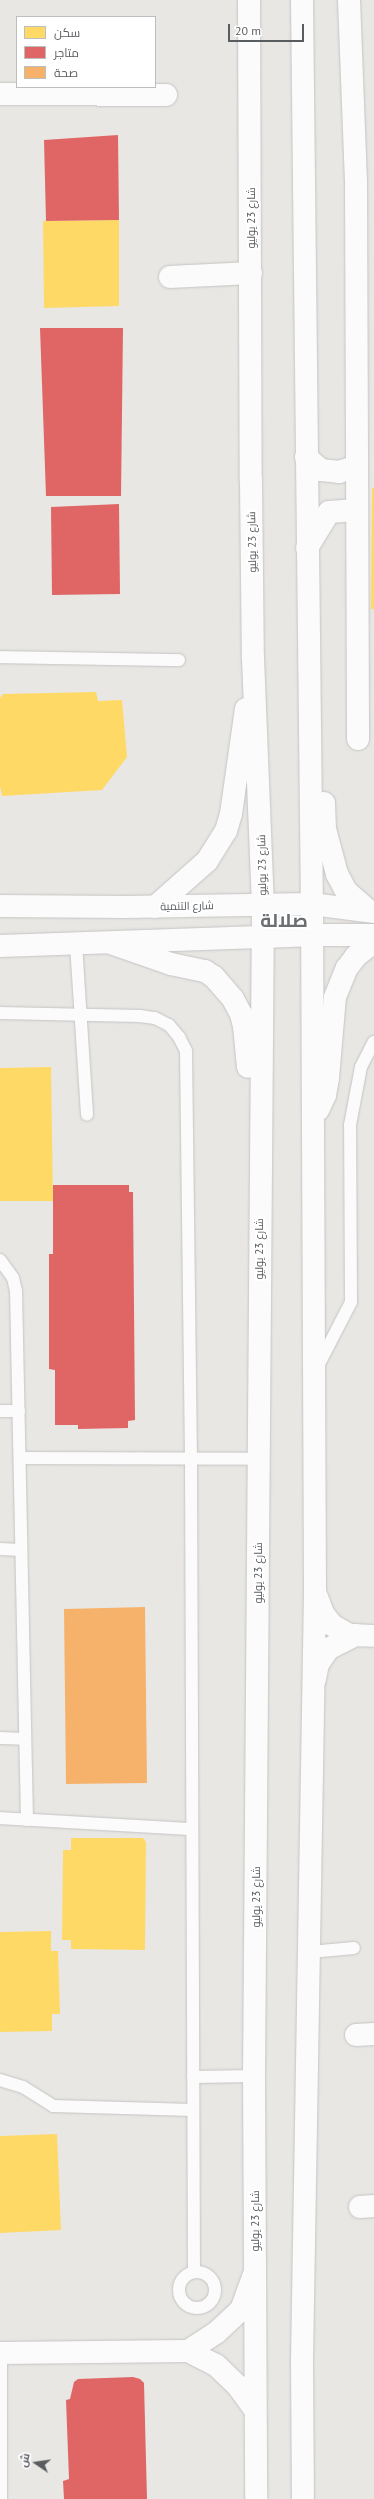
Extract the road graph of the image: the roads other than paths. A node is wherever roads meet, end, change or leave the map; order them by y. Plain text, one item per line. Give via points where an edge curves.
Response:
1 (249, 0) edge
2 (302, 0) edge
3 (349, 0) edge
4 (0, 94) edge
5 (166, 95) dead end
6 (251, 273) junction
7 (170, 277) dead end
8 (306, 457) junction
9 (357, 466) junction
10 (357, 510) junction
11 (307, 549) junction
12 (0, 658) edge
13 (253, 658) junction
14 (179, 660) dead end
15 (308, 716) junction
16 (358, 739) dead end
17 (312, 904) junction
18 (262, 905) junction
19 (0, 906) edge
20 (155, 907) junction
21 (372, 911) edge
22 (311, 935) junction
23 (374, 935) edge
24 (262, 937) junction
25 (374, 942) edge
26 (111, 943) junction
27 (76, 944) junction
28 (0, 946) edge
29 (0, 1013) edge
30 (80, 1014) junction
31 (374, 1042) edge
32 (87, 1115) dead end
33 (312, 1117) junction
34 (260, 1123) junction
35 (0, 1260) edge
36 (314, 1374) junction
37 (0, 1411) edge
38 (19, 1411) junction
39 (20, 1458) junction
40 (259, 1459) junction
41 (191, 1460) junction
42 (0, 1549) edge
43 (21, 1550) junction
44 (315, 1592) junction
45 (365, 1636) edge
46 (315, 1680) junction
47 (0, 1738) edge
48 (25, 1739) junction
49 (0, 1818) edge
50 (27, 1820) junction
51 (192, 1829) junction
52 (354, 1948) dead end
53 (310, 1952) junction
54 (254, 2076) junction
55 (193, 2077) junction
56 (0, 2080) edge
57 (193, 2110) junction
58 (194, 2272) dead end
59 (255, 2273) junction
60 (188, 2351) junction
61 (1, 2353) edge
62 (255, 2410) junction
63 (1, 2499) edge
64 (256, 2499) edge
65 (303, 2499) edge

1 - 6 main road, شارع 23 يوليو
2 - 8 main road
3 - 9 main road via 356,181
4 - 5 main road
6 - 7 main road
6 - 13 main road, شارع 23 يوليو
8 - 9 main road via 322,470 339,472
8 - 11 main road
9 - 10 main road
10 - 11 main road via 329,512
10 - 16 main road
11 - 15 main road
12 - 14 lane
13 - 18 main road, شارع 23 يوليو
13 - 20 main road via 231,814 226,831 208,861
15 - 17 main road
15 - 21 main road via 323,756 325,829 335,868 346,891
17 - 18 main road, شارع التنمية
17 - 21 main road, شارع التنمية
17 - 22 main road
18 - 20 main road, شارع التنمية
18 - 24 main road, شارع 23 يوليو
19 - 20 main road, شارع التنمية
22 - 23 main road
22 - 24 main road
22 - 33 main road
24 - 26 main road
24 - 34 main road, شارع 23 يوليو
25 - 33 main road via 356,956 347,968 335,997 325,1095
26 - 27 main road
26 - 34 main road via 164,962 204,971 225,989 241,1014 251,1105
27 - 28 main road
27 - 30 lane
29 - 30 lane
30 - 32 lane
30 - 41 lane via 155,1018 169,1026 179,1037 186,1051
31 - 36 lane via 361,1066 350,1125 351,1302
33 - 36 main road
34 - 40 main road, شارع 23 يوليو
35 - 38 lane via 13,1278 16,1291
36 - 44 main road
37 - 38 lane
38 - 39 lane
39 - 41 lane
39 - 43 lane
40 - 41 lane
40 - 54 main road, شارع 23 يوليو
41 - 51 lane
42 - 43 lane
43 - 48 lane
44 - 45 main road via 324,1615 332,1625 341,1632
44 - 46 main road
45 - 46 main road via 328,1649 318,1664
46 - 53 main road
47 - 48 lane
48 - 50 lane
49 - 50 lane
50 - 51 lane
51 - 55 lane
52 - 53 lane
53 - 65 main road
54 - 55 lane
54 - 59 main road, شارع 23 يوليو
55 - 57 lane
56 - 57 lane via 23,2087 53,2106
57 - 58 lane
59 - 60 main road via 241,2310 216,2333
59 - 62 main road, شارع 23 يوليو
60 - 61 main road
60 - 62 main road via 220,2369 237,2385
61 - 63 lane
62 - 64 main road, شارع 23 يوليو

